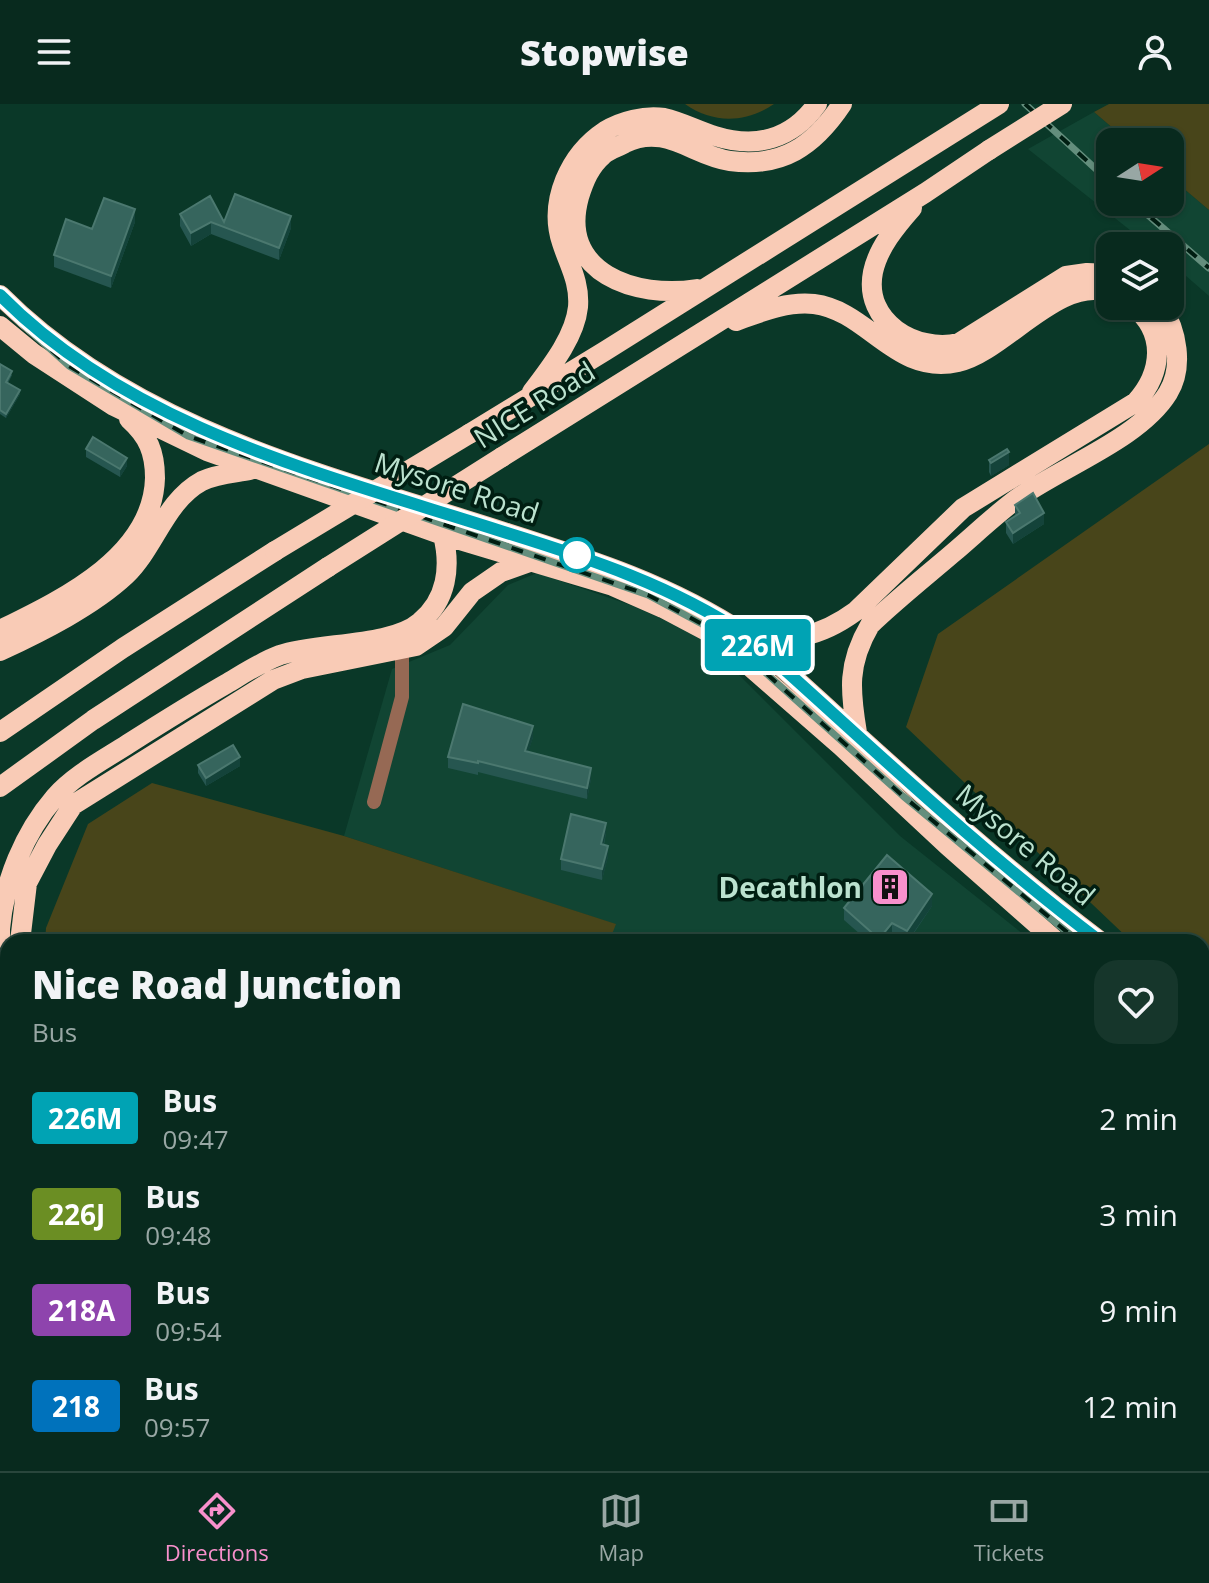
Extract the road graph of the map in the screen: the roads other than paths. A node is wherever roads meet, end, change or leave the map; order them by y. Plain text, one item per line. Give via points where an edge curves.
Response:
1 (817, 104) edge
2 (842, 104) edge
3 (999, 104) edge
4 (1062, 104) edge
5 (925, 193) junction
6 (1096, 273) edge
7 (708, 287) junction
8 (1096, 291) edge
9 (0, 295) edge
10 (1145, 320) edge
11 (1168, 320) edge
12 (0, 326) edge
13 (702, 333) junction
14 (524, 401) junction
15 (114, 406) junction
16 (254, 470) junction
17 (443, 535) junction
18 (532, 561) junction
19 (0, 630) edge
20 (746, 635) junction
21 (402, 649) junction
22 (0, 651) edge
23 (0, 732) edge
24 (849, 740) junction
25 (0, 787) edge
26 (374, 802) dead end
27 (21, 934) edge
28 (1048, 934) edge
29 (1090, 934) edge
30 (0, 1001) edge

1 - 14 highway via 780,138 718,137 661,118 628,121 582,151 566,176 558,208 560,240 577,280 578,309 561,349
2 - 7 highway via 820,135 795,153 761,162 727,161 666,138 635,138 604,154 584,179 574,215 580,247 600,272 628,287 675,293
3 - 7 highway, NICE Road
4 - 5 highway, NICE Road, bridge
5 - 6 highway via 884,245 871,287 889,324 911,339 934,345 959,343 1066,276
5 - 13 highway, NICE Road
7 - 14 highway, NICE Road
8 - 13 highway via 1071,294 958,362 922,361 901,354 849,315 813,304 781,306
9 - 20 highway, Mysore Road via 27,322 105,377 177,418 287,463 620,570 686,598
10 - 20 highway via 1158,359 1156,374 1136,402 963,508 838,624 781,640
11 - 24 highway via 1176,344 1174,378 1159,405 1132,429 1015,501 870,625 852,668
12 - 15 highway, Mysore Road
13 - 25 highway, NICE Road, bridge via 328,567
14 - 23 highway, NICE Road, bridge via 275,551
15 - 16 highway, Mysore Road
15 - 19 highway via 145,433 151,446 155,483 146,516 103,570 62,599
16 - 17 highway, Mysore Road
16 - 22 highway via 213,477 187,491 126,575 93,601
17 - 18 highway, Mysore Road
17 - 30 highway via 446,581 431,612 418,624 396,635 304,649 257,665 106,758 56,796 30,833 8,880 0,929
18 - 21 highway via 501,572 472,592 444,627
18 - 24 highway, Mysore Road via 613,586 714,635
20 - 24 highway, Mysore Road
21 - 26 street via 402,697
21 - 27 highway via 273,680 73,805 27,883
24 - 28 highway, Mysore Road via 947,845
24 - 29 highway, Mysore Road

